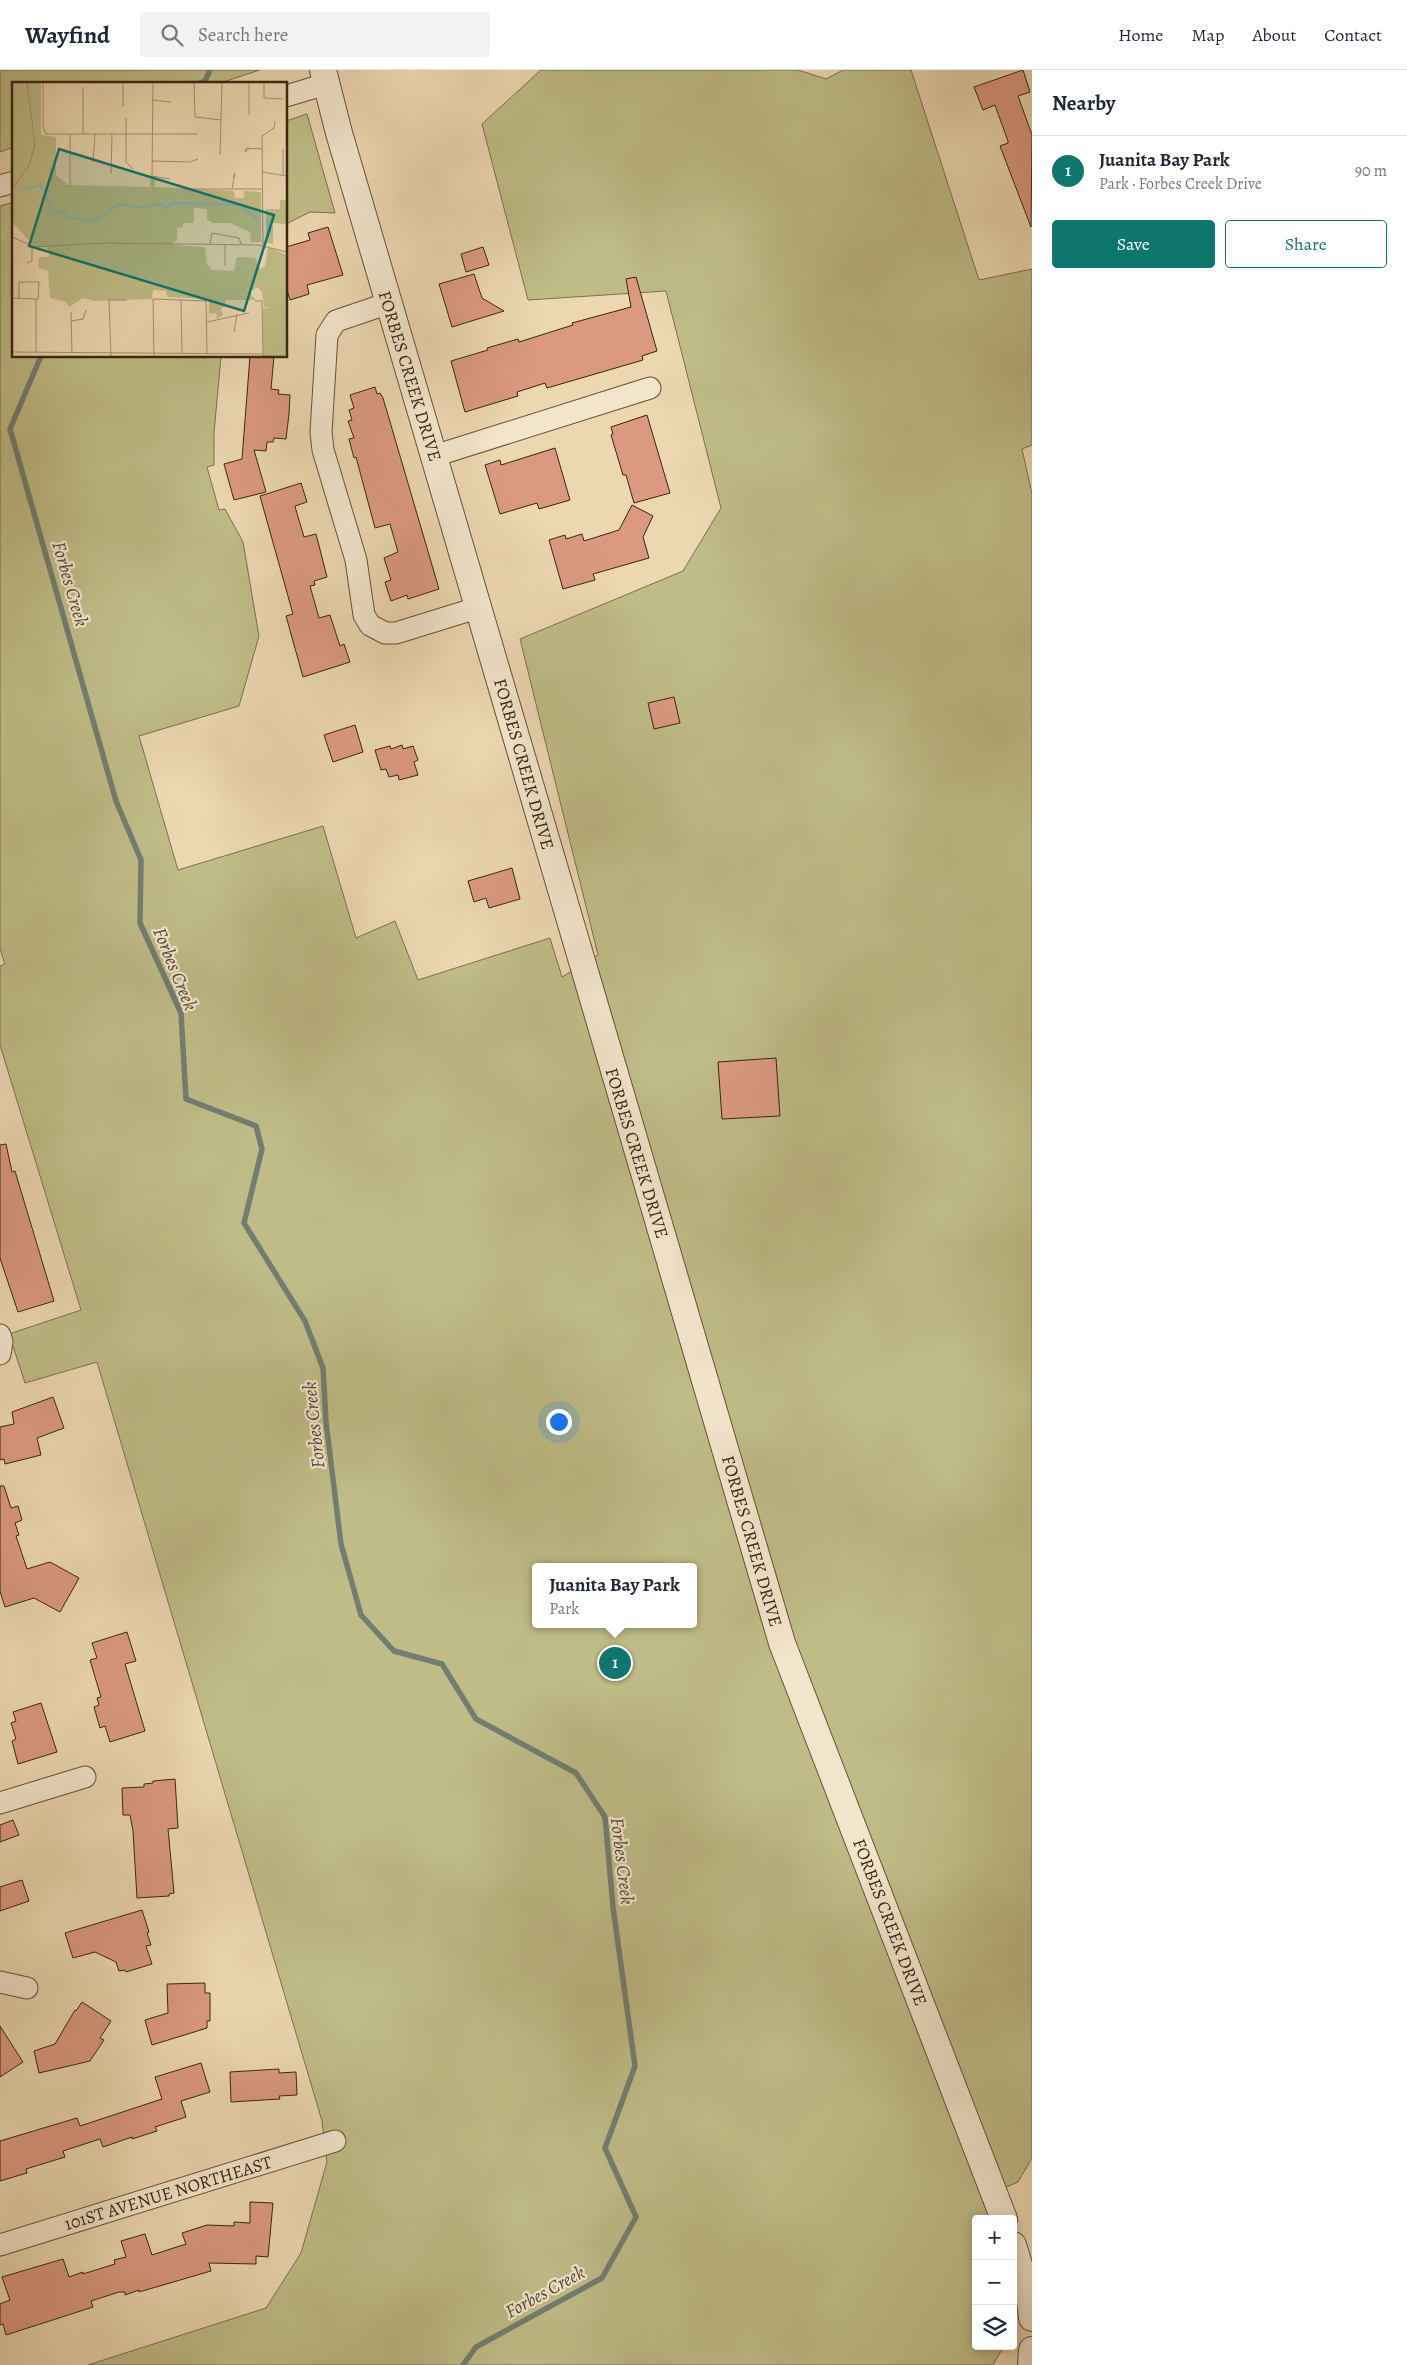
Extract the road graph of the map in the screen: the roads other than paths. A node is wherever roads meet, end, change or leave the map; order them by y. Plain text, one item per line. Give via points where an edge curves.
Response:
1 (325, 77) edge
2 (288, 95) edge
3 (389, 303) junction
4 (650, 388) dead end
5 (434, 456) junction
6 (480, 608) junction
7 (0, 1335) edge
8 (0, 1354) edge
9 (85, 1777) dead end
10 (0, 1803) edge
11 (0, 1982) edge
12 (27, 1988) dead end
13 (335, 2141) dead end
14 (1002, 2215) edge
15 (0, 2244) edge
16 (1017, 2258) edge
17 (1032, 2318) edge
18 (1032, 2350) edge
19 (1030, 2365) edge

1 - 2 street
1 - 3 street, FORBES CREEK DRIVE
3 - 5 street, FORBES CREEK DRIVE
3 - 6 street via 336,321 327,335 321,432 323,450 356,560 364,615 370,625 385,633 396,633
4 - 5 street
5 - 6 street, FORBES CREEK DRIVE
6 - 14 street, FORBES CREEK DRIVE via 782,1642
7 - 8 street
9 - 10 street
11 - 12 street
13 - 15 street, 101ST AVENUE NORTHEAST
16 - 17 street
18 - 19 street

